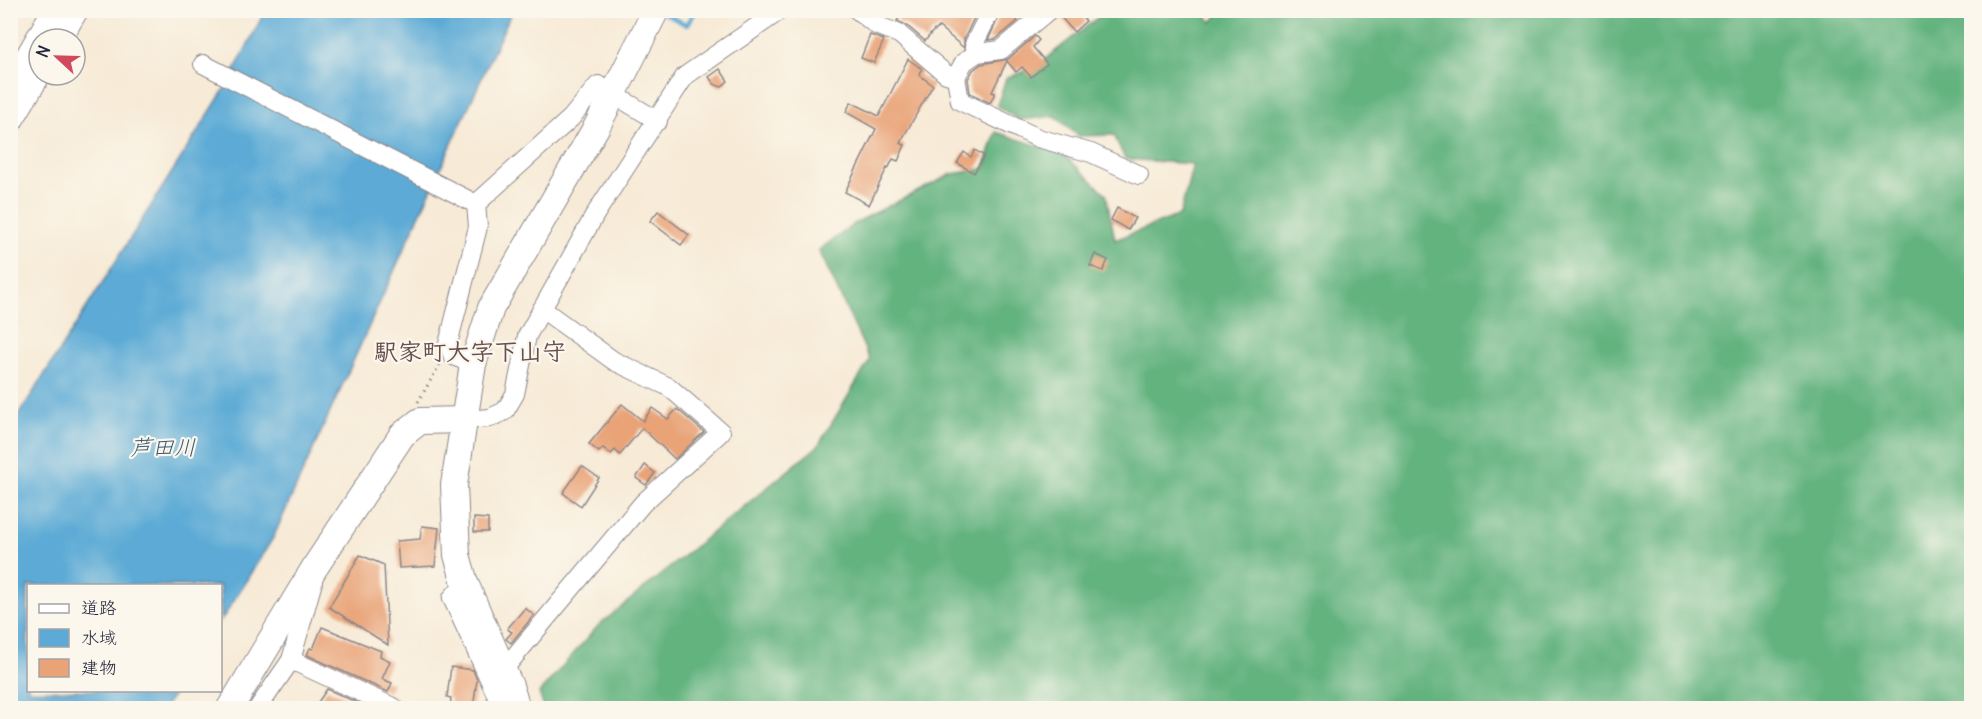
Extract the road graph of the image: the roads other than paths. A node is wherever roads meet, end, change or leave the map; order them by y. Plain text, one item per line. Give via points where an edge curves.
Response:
1 (51, 10) edge
2 (75, 10) edge
3 (656, 10) edge
4 (857, 10) edge
5 (991, 10) edge
6 (1049, 10) edge
7 (775, 14) dead end
8 (65, 27) edge
9 (977, 53) junction
10 (203, 64) dead end
11 (956, 77) junction
12 (10, 81) edge
13 (30, 87) edge
14 (613, 95) junction
15 (10, 120) edge
16 (658, 122) junction
17 (1139, 175) dead end
18 (476, 204) junction
19 (542, 309) junction
20 (473, 364) junction
21 (465, 420) junction
22 (315, 567) junction
23 (465, 583) junction
24 (291, 660) junction
25 (503, 670) junction
26 (230, 708) edge
27 (258, 708) edge
28 (395, 708) edge
29 (499, 708) edge
30 (517, 708) edge

1 - 12 street
2 - 8 street
3 - 14 street
4 - 11 street via 876,25 898,34 946,74
5 - 9 street via 974,44
6 - 9 street via 1000,50
7 - 16 street via 685,76
9 - 11 street via 964,62
10 - 18 street
11 - 17 street via 960,101 1038,138 1091,153
13 - 15 street
14 - 16 street
14 - 18 street via 598,85 571,118
14 - 20 street via 491,308
16 - 19 street via 597,213
18 - 20 street via 478,227 448,344 453,356
19 - 21 street via 527,336 515,394 504,411 490,418
19 - 25 street via 615,361 669,387 722,432 643,503
20 - 21 street
21 - 22 street via 420,421 402,435
21 - 23 street via 454,485 457,555
22 - 24 street
22 - 26 street
23 - 25 street
23 - 29 street via 452,598
24 - 27 street
24 - 28 street
25 - 30 street

